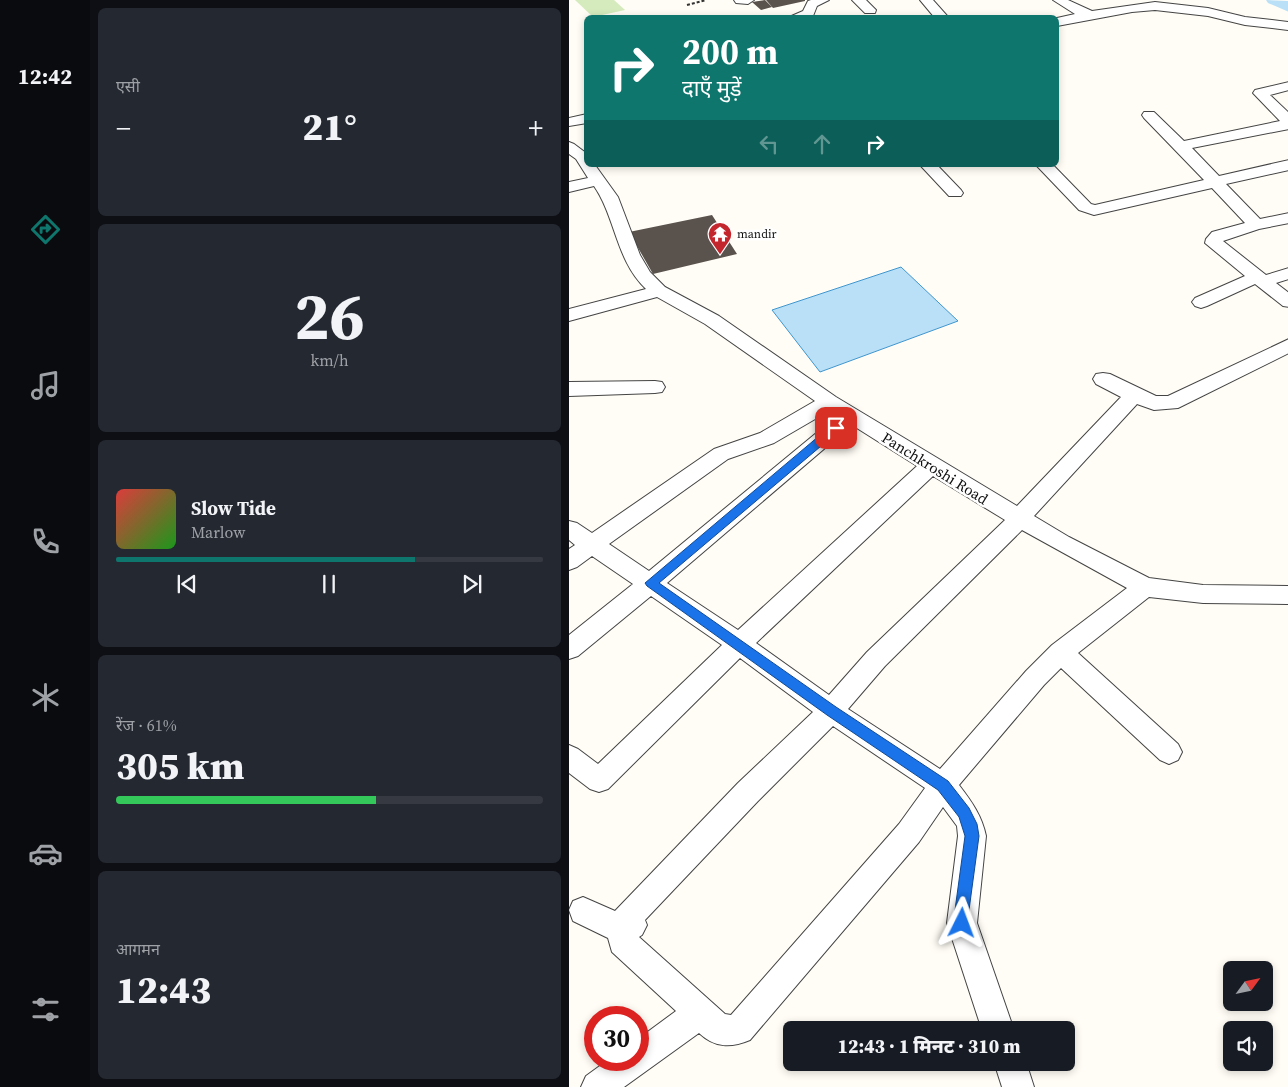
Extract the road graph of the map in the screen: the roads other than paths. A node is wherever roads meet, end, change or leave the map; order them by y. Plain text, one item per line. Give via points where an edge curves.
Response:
1 (740, 0) edge
2 (748, 0) edge
3 (823, 0) edge
4 (857, 0) edge
5 (926, 0) edge
6 (1059, 0) edge
7 (870, 10) dead end
8 (802, 15) edge
9 (940, 15) edge
10 (1091, 15) junction
11 (1059, 22) edge
12 (1288, 26) edge
13 (1288, 86) edge
14 (1149, 115) dead end
15 (584, 119) edge
16 (569, 122) edge
17 (1288, 123) edge
18 (1181, 146) junction
19 (569, 148) edge
20 (584, 160) edge
21 (1288, 165) edge
22 (931, 167) edge
23 (1046, 167) edge
24 (591, 170) edge
25 (1214, 182) junction
26 (569, 187) edge
27 (955, 193) dead end
28 (1288, 218) edge
29 (1256, 225) junction
30 (1288, 273) edge
31 (1260, 279) junction
32 (659, 291) junction
33 (1201, 302) dead end
34 (1288, 302) edge
35 (569, 316) edge
36 (1288, 345) edge
37 (1103, 379) dead end
38 (655, 386) dead end
39 (569, 389) edge
40 (1135, 395) junction
41 (829, 402) junction
42 (850, 416) junction
43 (931, 465) junction
44 (1019, 519) junction
45 (569, 529) edge
46 (591, 545) junction
47 (569, 562) edge
48 (651, 583) junction
49 (1145, 587) junction
50 (1288, 595) edge
51 (739, 644) junction
52 (569, 649) edge
53 (1061, 652) junction
54 (831, 711) junction
55 (1169, 752) dead end
56 (569, 758) edge
57 (943, 786) junction
58 (583, 911) dead end
59 (626, 926) junction
60 (700, 1013) junction
61 (995, 1021) edge
62 (649, 1050) edge
63 (620, 1071) edge
64 (1013, 1071) edge
65 (597, 1087) edge
66 (1018, 1087) edge

1 - 2 street
3 - 8 street via 812,4 808,13
4 - 7 street
5 - 9 street
6 - 10 street
10 - 11 street
10 - 12 street via 1155,6
13 - 17 street via 1260,93
14 - 18 street
15 - 16 street
17 - 18 street
18 - 25 street
19 - 20 street, Panchkroshi Road
21 - 25 street
22 - 27 street
23 - 25 street via 1085,207 1094,210
24 - 26 street
24 - 32 street, Panchkroshi Road via 610,197 631,255 643,275
25 - 29 street
28 - 29 street
29 - 31 street via 1214,239 1214,243
30 - 31 street
31 - 33 street
31 - 34 street
32 - 35 street
32 - 41 street, Panchkroshi Road via 712,320
36 - 40 street via 1171,402 1154,403
37 - 40 street
38 - 39 street
40 - 44 street
41 - 42 street, Panchkroshi Road
41 - 46 street via 767,438 721,454
42 - 43 street, Panchkroshi Road
42 - 48 street
43 - 44 street, Panchkroshi Road
43 - 51 street
44 - 49 street, Panchkroshi Road
44 - 54 street via 876,659
45 - 46 street
46 - 47 street
46 - 48 street
48 - 51 street
48 - 52 street
49 - 50 street, Panchkroshi Road via 1203,594
49 - 53 street
51 - 54 street
51 - 56 street via 599,780
53 - 55 street
53 - 57 street
54 - 57 street
54 - 59 street via 727,813 626,919
57 - 60 street via 909,833 739,1029 728,1031 716,1027
57 - 61 street via 970,824 972,836 962,923
58 - 59 street
59 - 60 street via 623,942
60 - 62 street
63 - 65 street
64 - 66 street

